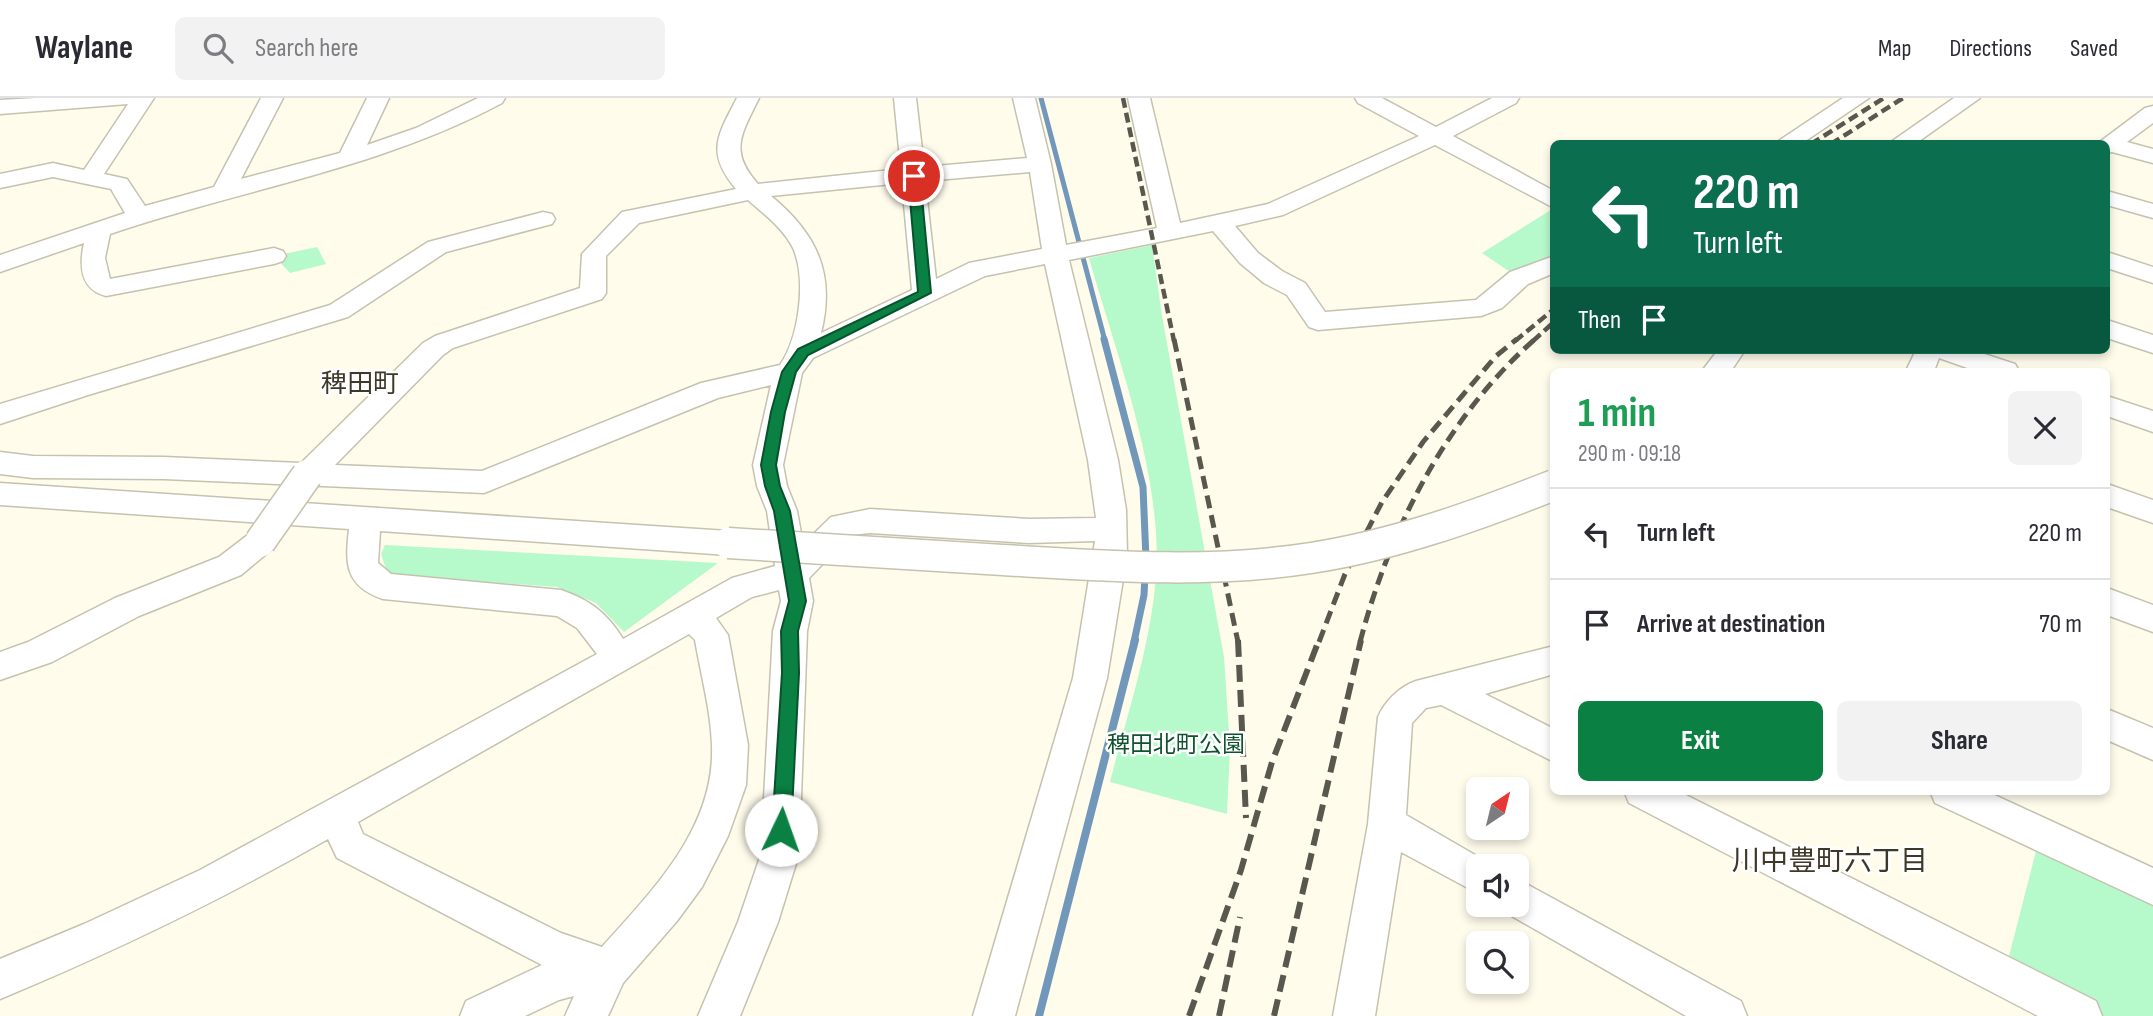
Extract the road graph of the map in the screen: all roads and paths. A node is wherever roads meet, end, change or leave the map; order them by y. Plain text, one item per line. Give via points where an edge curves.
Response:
1 (128, 98) edge
2 (143, 98) edge
3 (272, 98) edge
4 (378, 98) edge
5 (494, 98) edge
6 (748, 98) edge
7 (905, 98) edge
8 (1024, 98) edge
9 (1139, 98) edge
10 (1366, 98) edge
11 (1507, 98) edge
12 (1858, 98) edge
13 (1969, 98) edge
14 (0, 107) edge
15 (2153, 113) edge
16 (1436, 137) junction
17 (1790, 140) edge
18 (1905, 140) edge
19 (2110, 144) edge
20 (2110, 145) edge
21 (2153, 156) edge
22 (349, 159) junction
23 (1040, 164) junction
24 (914, 176) junction
25 (90, 178) junction
26 (0, 181) edge
27 (223, 191) junction
28 (753, 193) junction
29 (1550, 199) edge
30 (2110, 199) edge
31 (2153, 211) edge
32 (139, 216) junction
33 (543, 219) dead end
34 (1219, 223) junction
35 (99, 230) junction
36 (1170, 232) junction
37 (1061, 253) junction
38 (274, 256) dead end
39 (2110, 261) edge
40 (0, 264) edge
41 (1550, 266) edge
42 (2153, 275) edge
43 (925, 293) junction
44 (2110, 330) edge
45 (2153, 344) edge
46 (1729, 354) edge
47 (1955, 354) edge
48 (796, 362) junction
49 (1718, 368) edge
50 (1996, 368) edge
51 (2110, 407) edge
52 (0, 414) edge
53 (2153, 422) edge
54 (0, 463) edge
55 (307, 475) junction
56 (1550, 487) edge
57 (0, 494) edge
58 (2110, 496) edge
59 (2153, 512) edge
60 (366, 521) junction
61 (1112, 529) junction
62 (793, 574) junction
63 (2110, 602) edge
64 (692, 616) junction
65 (2153, 619) edge
66 (617, 659) junction
67 (1550, 661) edge
68 (0, 666) edge
69 (1443, 689) junction
70 (2110, 725) edge
71 (1550, 744) edge
72 (2153, 744) edge
73 (1650, 795) edge
74 (1957, 795) edge
75 (336, 816) junction
76 (1387, 824) junction
77 (1466, 869) edge
78 (2153, 887) edge
79 (1529, 905) edge
80 (609, 969) junction
81 (0, 979) edge
82 (1359, 1014) edge
83 (481, 1016) edge
84 (586, 1016) edge
85 (719, 1016) edge
86 (994, 1016) edge
87 (1726, 1016) edge
88 (2081, 1016) edge

1 - 14 street
2 - 25 street
3 - 27 street
4 - 22 street
5 - 22 street via 409,140
6 - 28 street via 728,138 737,175
7 - 24 street
8 - 23 street
9 - 36 street
10 - 16 street
11 - 16 street
12 - 17 street
13 - 18 street
15 - 19 street
16 - 29 street
16 - 34 street via 1275,210
20 - 21 street
22 - 27 street
23 - 24 street
23 - 37 street
24 - 28 street
24 - 43 street
25 - 26 street via 53,170
25 - 32 street via 119,184
27 - 32 street
28 - 48 street via 786,220 806,250 813,293 811,321
28 - 55 street via 631,217 594,254 593,293 432,349
30 - 31 street
32 - 35 street
33 - 52 street via 436,247 339,311
34 - 36 street
34 - 41 street via 1249,258 1296,289 1318,321 1481,308 1519,278
35 - 38 street via 93,258 97,282 106,288
35 - 40 street
36 - 37 street
37 - 43 street via 978,269
37 - 61 street via 1104,460
39 - 42 street
43 - 48 street
44 - 45 street
46 - 49 street
47 - 50 street
48 - 55 street via 711,390 484,482
48 - 62 street via 778,412 768,465
51 - 53 street
54 - 55 street
55 - 68 street, bridge via 260,542 230,566 138,602 40,652
56 - 60 street, bridge via 1474,518 1376,545 1232,566 1064,564
57 - 60 street
58 - 59 street
60 - 66 street via 363,569 383,586 561,603 592,620
61 - 62 street via 1029,531 870,521 842,525
61 - 86 street via 1102,622 1090,678
62 - 64 street via 743,587
62 - 85 street via 797,601 790,631 780,854
63 - 65 street
64 - 66 street
64 - 80 street via 711,635 730,745 729,785 688,874
66 - 75 street
67 - 69 street
69 - 71 street
69 - 76 street via 1416,696 1395,717
70 - 72 street
73 - 88 street
74 - 78 street
75 - 80 street via 351,846 553,950
75 - 81 street via 193,893
76 - 77 street
76 - 82 street
79 - 87 street
80 - 83 street via 555,980
80 - 84 street

